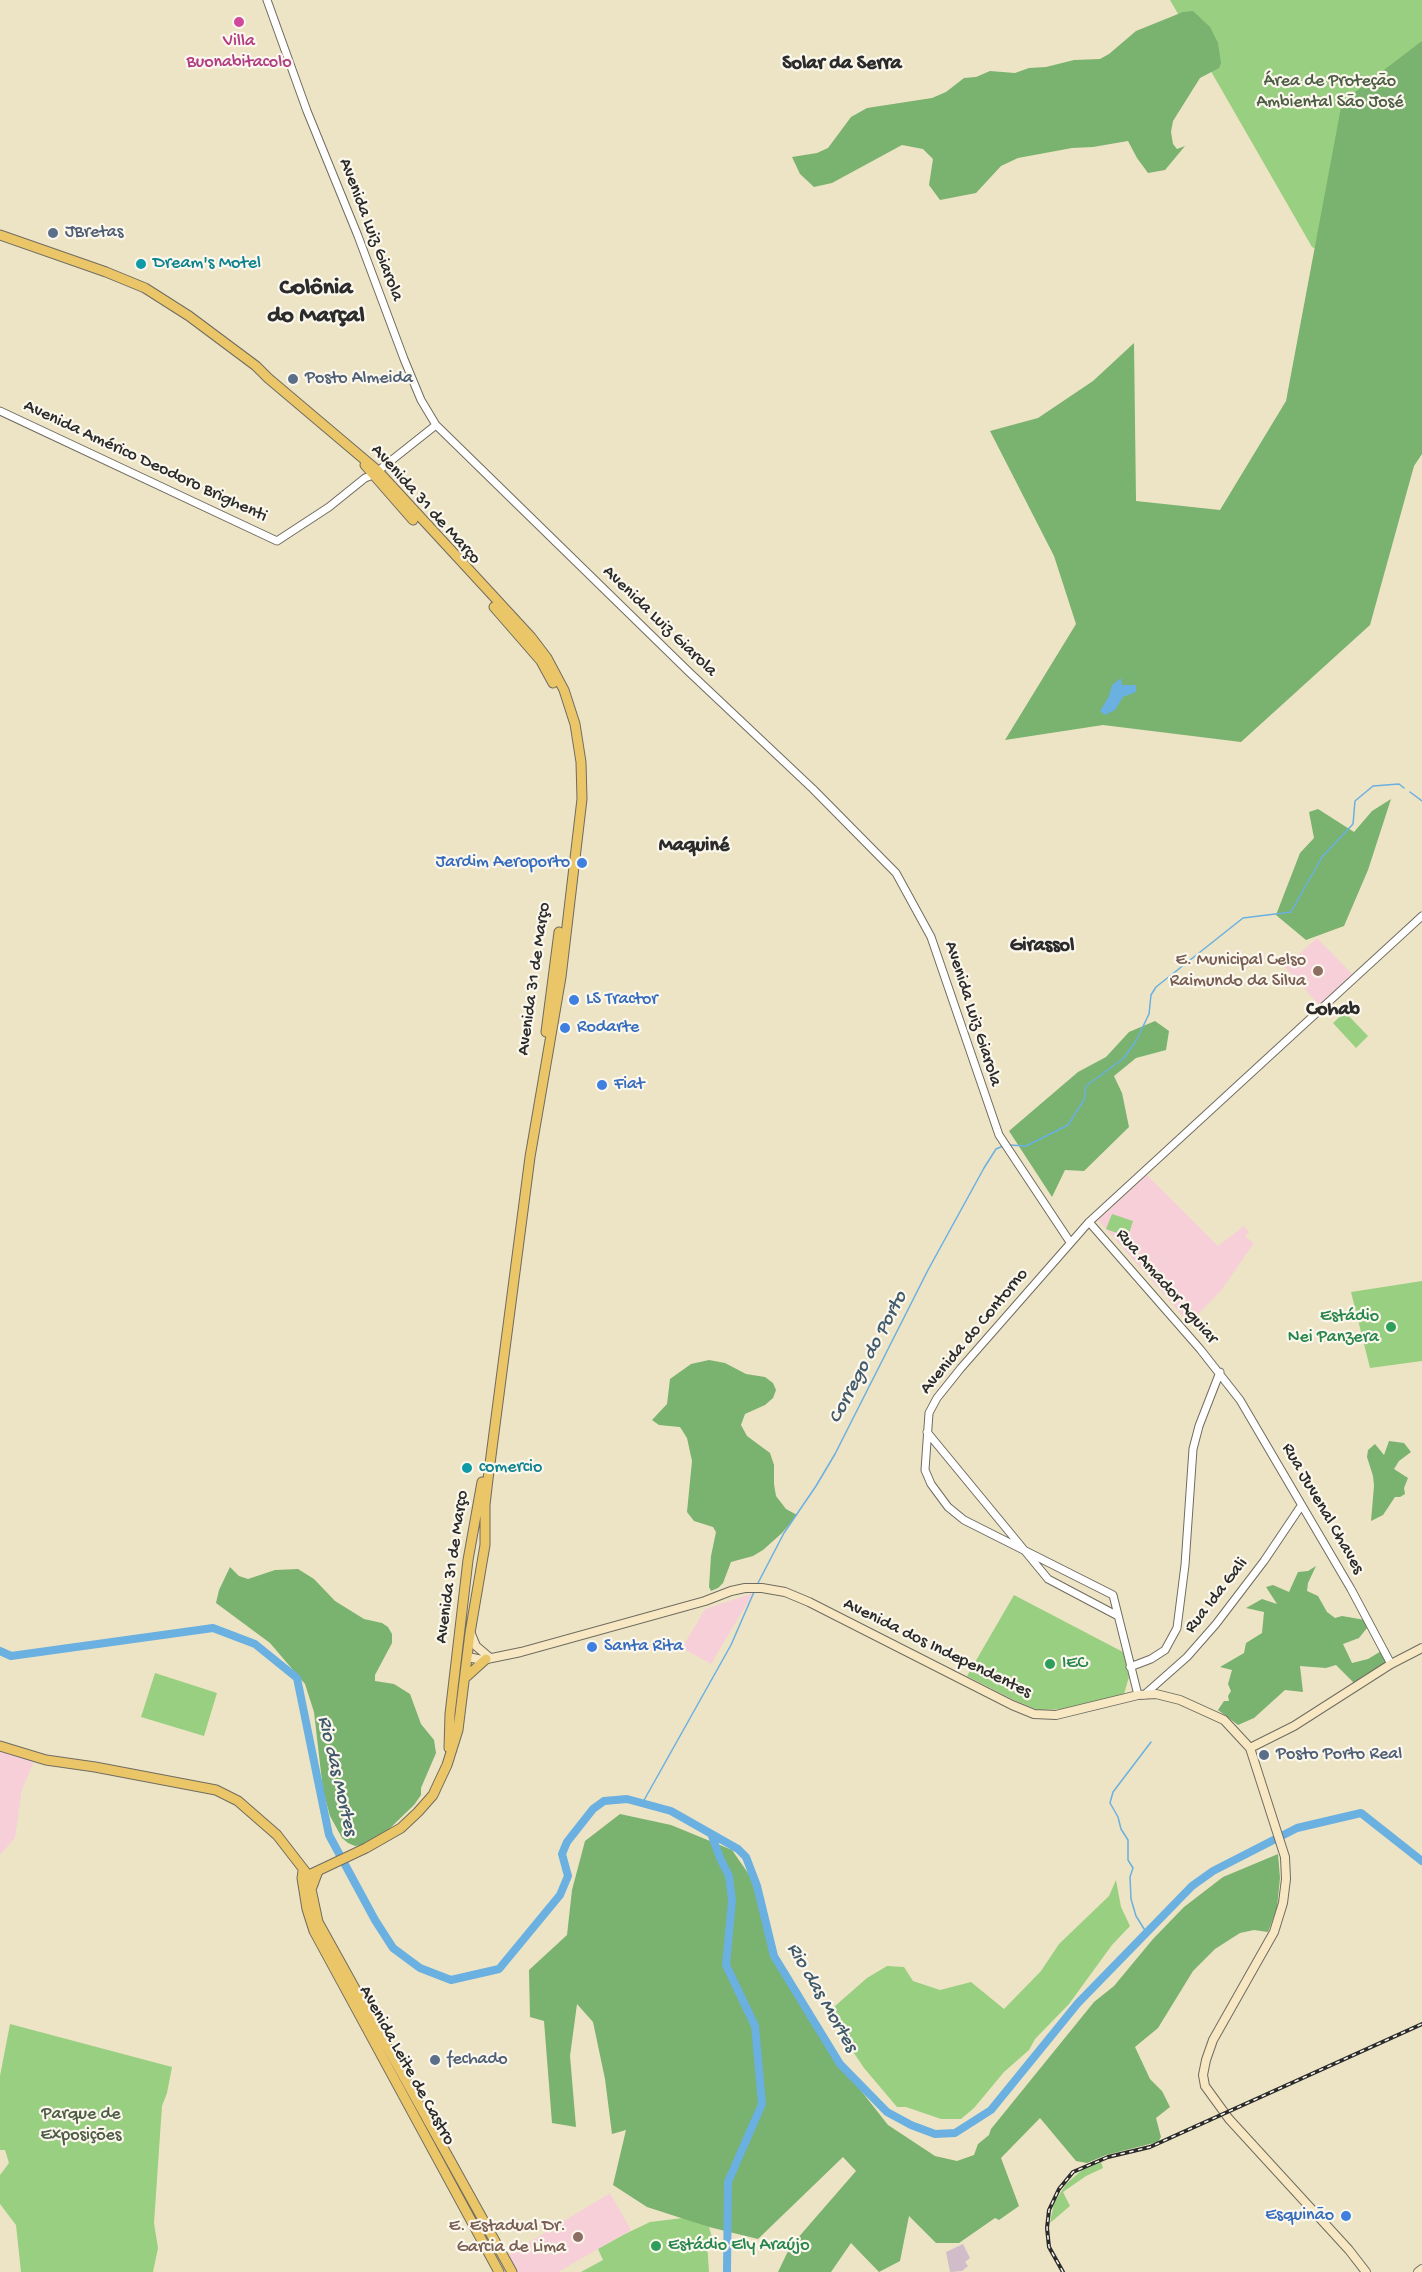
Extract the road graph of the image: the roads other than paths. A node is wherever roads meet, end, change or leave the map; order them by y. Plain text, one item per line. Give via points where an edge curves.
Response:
1 (267, 0) edge
2 (0, 235) edge
3 (0, 239) edge
4 (268, 378) junction
5 (0, 411) edge
6 (436, 425) junction
7 (375, 473) junction
8 (1422, 916) edge
9 (1089, 1222) junction
10 (1070, 1242) junction
11 (508, 1309) junction
12 (1220, 1372) junction
13 (927, 1432) junction
14 (1301, 1506) junction
15 (1026, 1551) junction
16 (484, 1557) junction
17 (468, 1560) junction
18 (1118, 1616) junction
19 (470, 1633) junction
20 (459, 1639) junction
21 (1422, 1648) edge
22 (468, 1657) junction
23 (488, 1659) junction
24 (1391, 1664) junction
25 (1130, 1667) junction
26 (465, 1680) junction
27 (454, 1682) junction
28 (1141, 1695) junction
29 (450, 1714) junction
30 (460, 1716) junction
31 (0, 1746) edge
32 (1250, 1748) junction
33 (447, 1765) junction
34 (320, 1870) junction
35 (305, 1875) junction
36 (311, 1889) junction
37 (1422, 2269) edge
38 (498, 2272) edge
39 (512, 2272) edge
40 (1366, 2272) edge
41 (1418, 2272) edge

1 - 6 street, Avenida Luiz Giarola via 404,358
2 - 4 main road via 145,288 228,344
3 - 4 main road via 151,297
4 - 7 main road, Avenida 31 de Março via 355,451
5 - 7 street, Avenida Américo Deodoro Brighenti via 277,541
6 - 7 street
6 - 10 street, Avenida Luiz Giarola via 896,873 931,937 999,1135
7 - 11 main road, Avenida 31 de Março via 470,576 541,661 561,692 578,762 547,1046 531,1114
8 - 9 street, Avenida do Contorno
9 - 10 street, Avenida do Contorno
9 - 12 street, Rua Amador Aguiar
10 - 13 street, Avenida do Contorno via 937,1398 929,1413
11 - 16 main road, Avenida 31 de Março via 486,1496
11 - 17 main road, Avenida 31 de Março
12 - 14 street, Rua Juvenal Chaves via 1257,1426
12 - 25 street via 1193,1449 1177,1628 1165,1650
13 - 15 street
13 - 15 street, Avenida do Contorno via 927,1478 948,1507 964,1520
14 - 24 street, Rua Juvenal Chaves
14 - 28 street, Rua Ida Gali via 1216,1624 1187,1658
15 - 18 street via 1048,1579
15 - 18 street via 1113,1596
16 - 17 main road via 476,1552
16 - 19 main road, Avenida 31 de Março
17 - 20 main road, Avenida 31 de Março
18 - 25 street
19 - 22 main road, Avenida 31 de Março
19 - 23 main road
20 - 22 main road
20 - 27 main road, Avenida 31 de Março
21 - 24 main road
22 - 23 main road, Avenida dos Independentes
22 - 26 main road, Avenida 31 de Março
23 - 26 main road
23 - 28 main road, Avenida dos Independentes via 745,1588 762,1588 809,1602 1035,1714 1056,1714
24 - 32 main road via 1294,1726
25 - 28 street
26 - 27 main road
26 - 30 main road, Avenida 31 de Março
27 - 29 main road, Avenida 31 de Março
28 - 32 main road, Avenida dos Independentes via 1180,1700 1216,1715
29 - 30 main road
29 - 33 main road, Avenida 31 de Março
30 - 33 main road, Avenida 31 de Março
31 - 35 main road, Avenida Leite de Castro via 37,1758 226,1794 278,1835
32 - 40 main road via 1285,1857 1286,1879 1279,1916 1261,1957 1213,2040 1203,2074 1205,2086 1229,2119
33 - 34 main road, Avenida 31 de Março via 433,1795 401,1828
34 - 35 main road, Avenida 31 de Março
34 - 36 main road
35 - 36 main road, Avenida Leite de Castro
35 - 38 main road, Avenida Leite de Castro via 307,1909 314,1931
36 - 39 main road, Avenida Leite de Castro via 318,1922
37 - 41 main road

